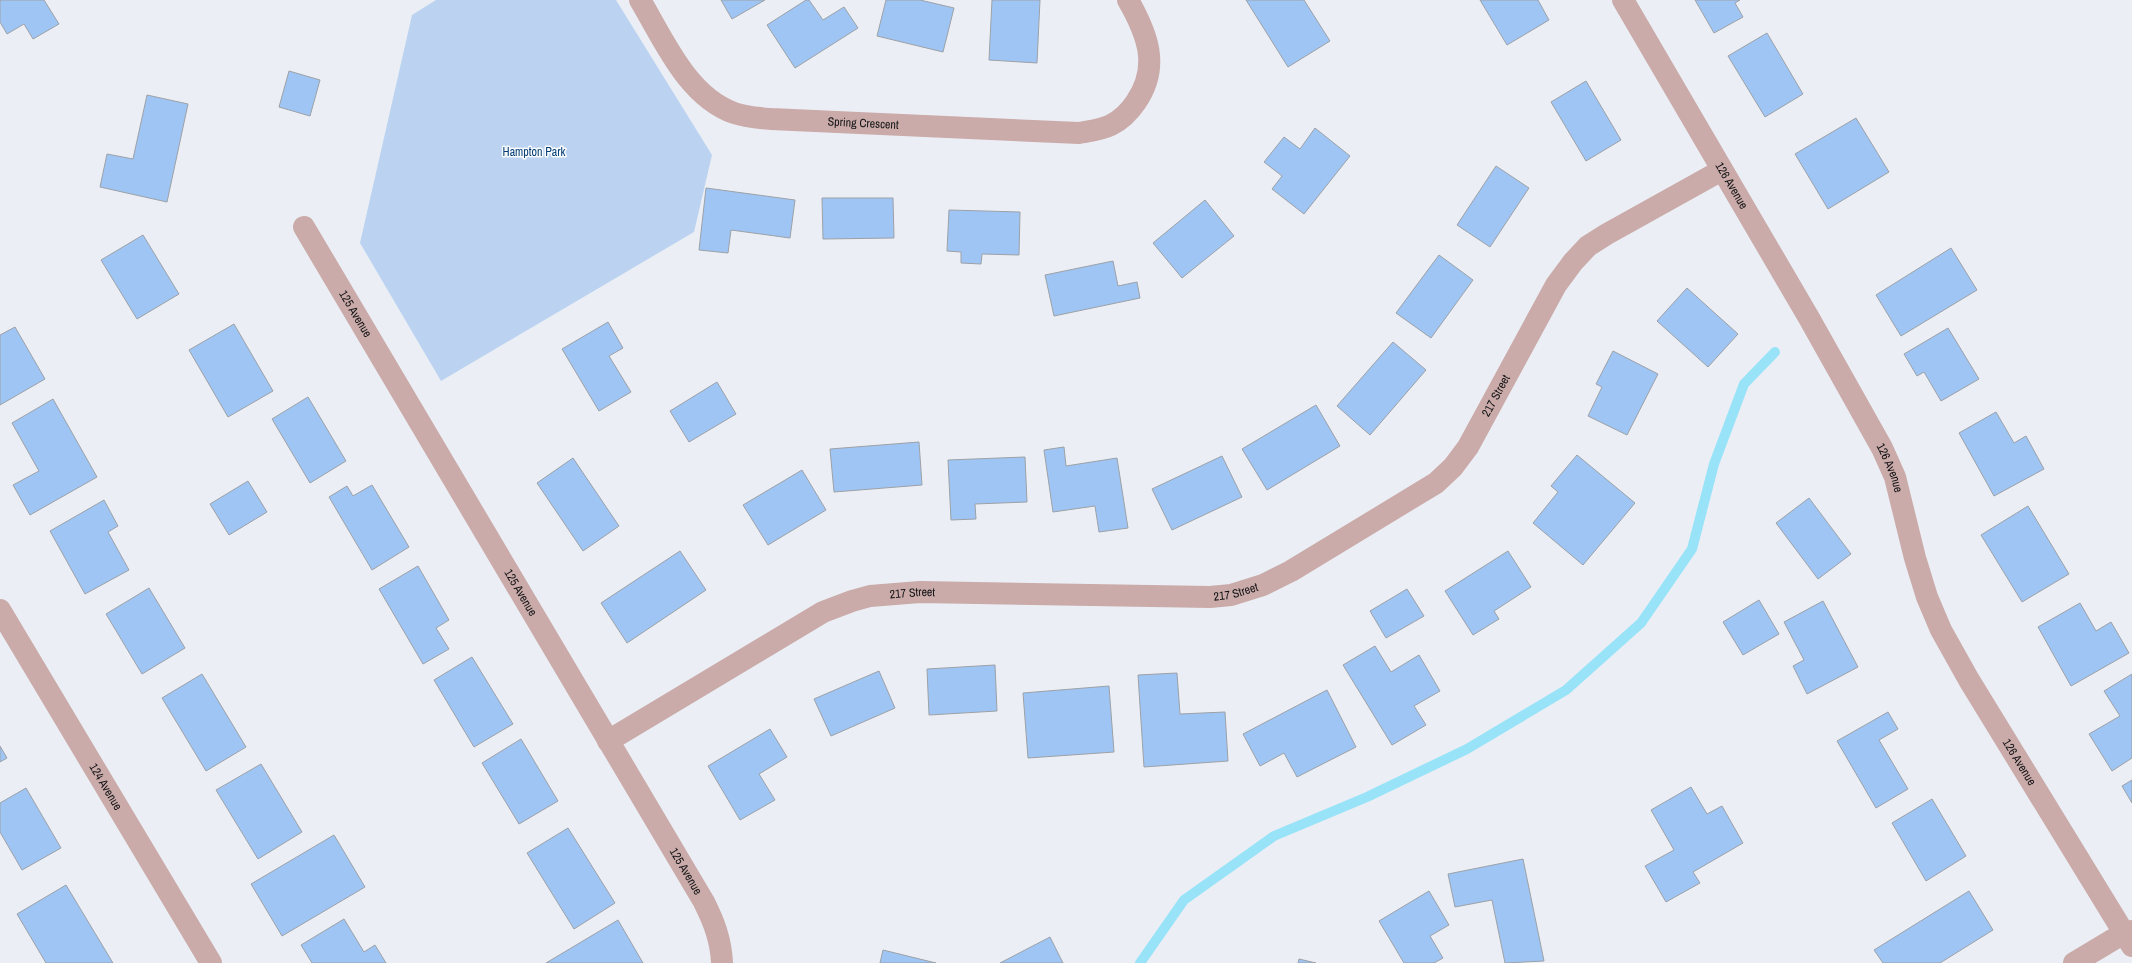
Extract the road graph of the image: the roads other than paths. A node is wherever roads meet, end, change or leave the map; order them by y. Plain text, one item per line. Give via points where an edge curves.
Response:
1 (640, 0) edge
2 (1128, 0) edge
3 (1623, 0) edge
4 (1722, 170) junction
5 (304, 227) dead end
6 (0, 610) edge
7 (608, 741) junction
8 (2129, 937) edge
9 (211, 963) edge
10 (722, 963) edge
11 (2074, 963) edge

1 - 2 street, Spring Crescent via 690,80 717,104 734,114 771,119 1079,133 1112,125 1134,106 1144,91 1148,79 1149,49 1142,25
3 - 4 street, 126 Avenue
4 - 7 street, 217 Street via 1588,246 1556,284 1486,415 1453,468 1411,499 1291,571 1263,585 1231,595 1210,598 920,592 870,596 823,612
4 - 8 street, 126 Avenue via 1861,406 1882,448 1895,477 1915,558 1940,630
5 - 7 street, 125 Avenue
6 - 9 street, 124 Avenue
7 - 10 street, 125 Avenue via 704,902 716,926
8 - 11 street

